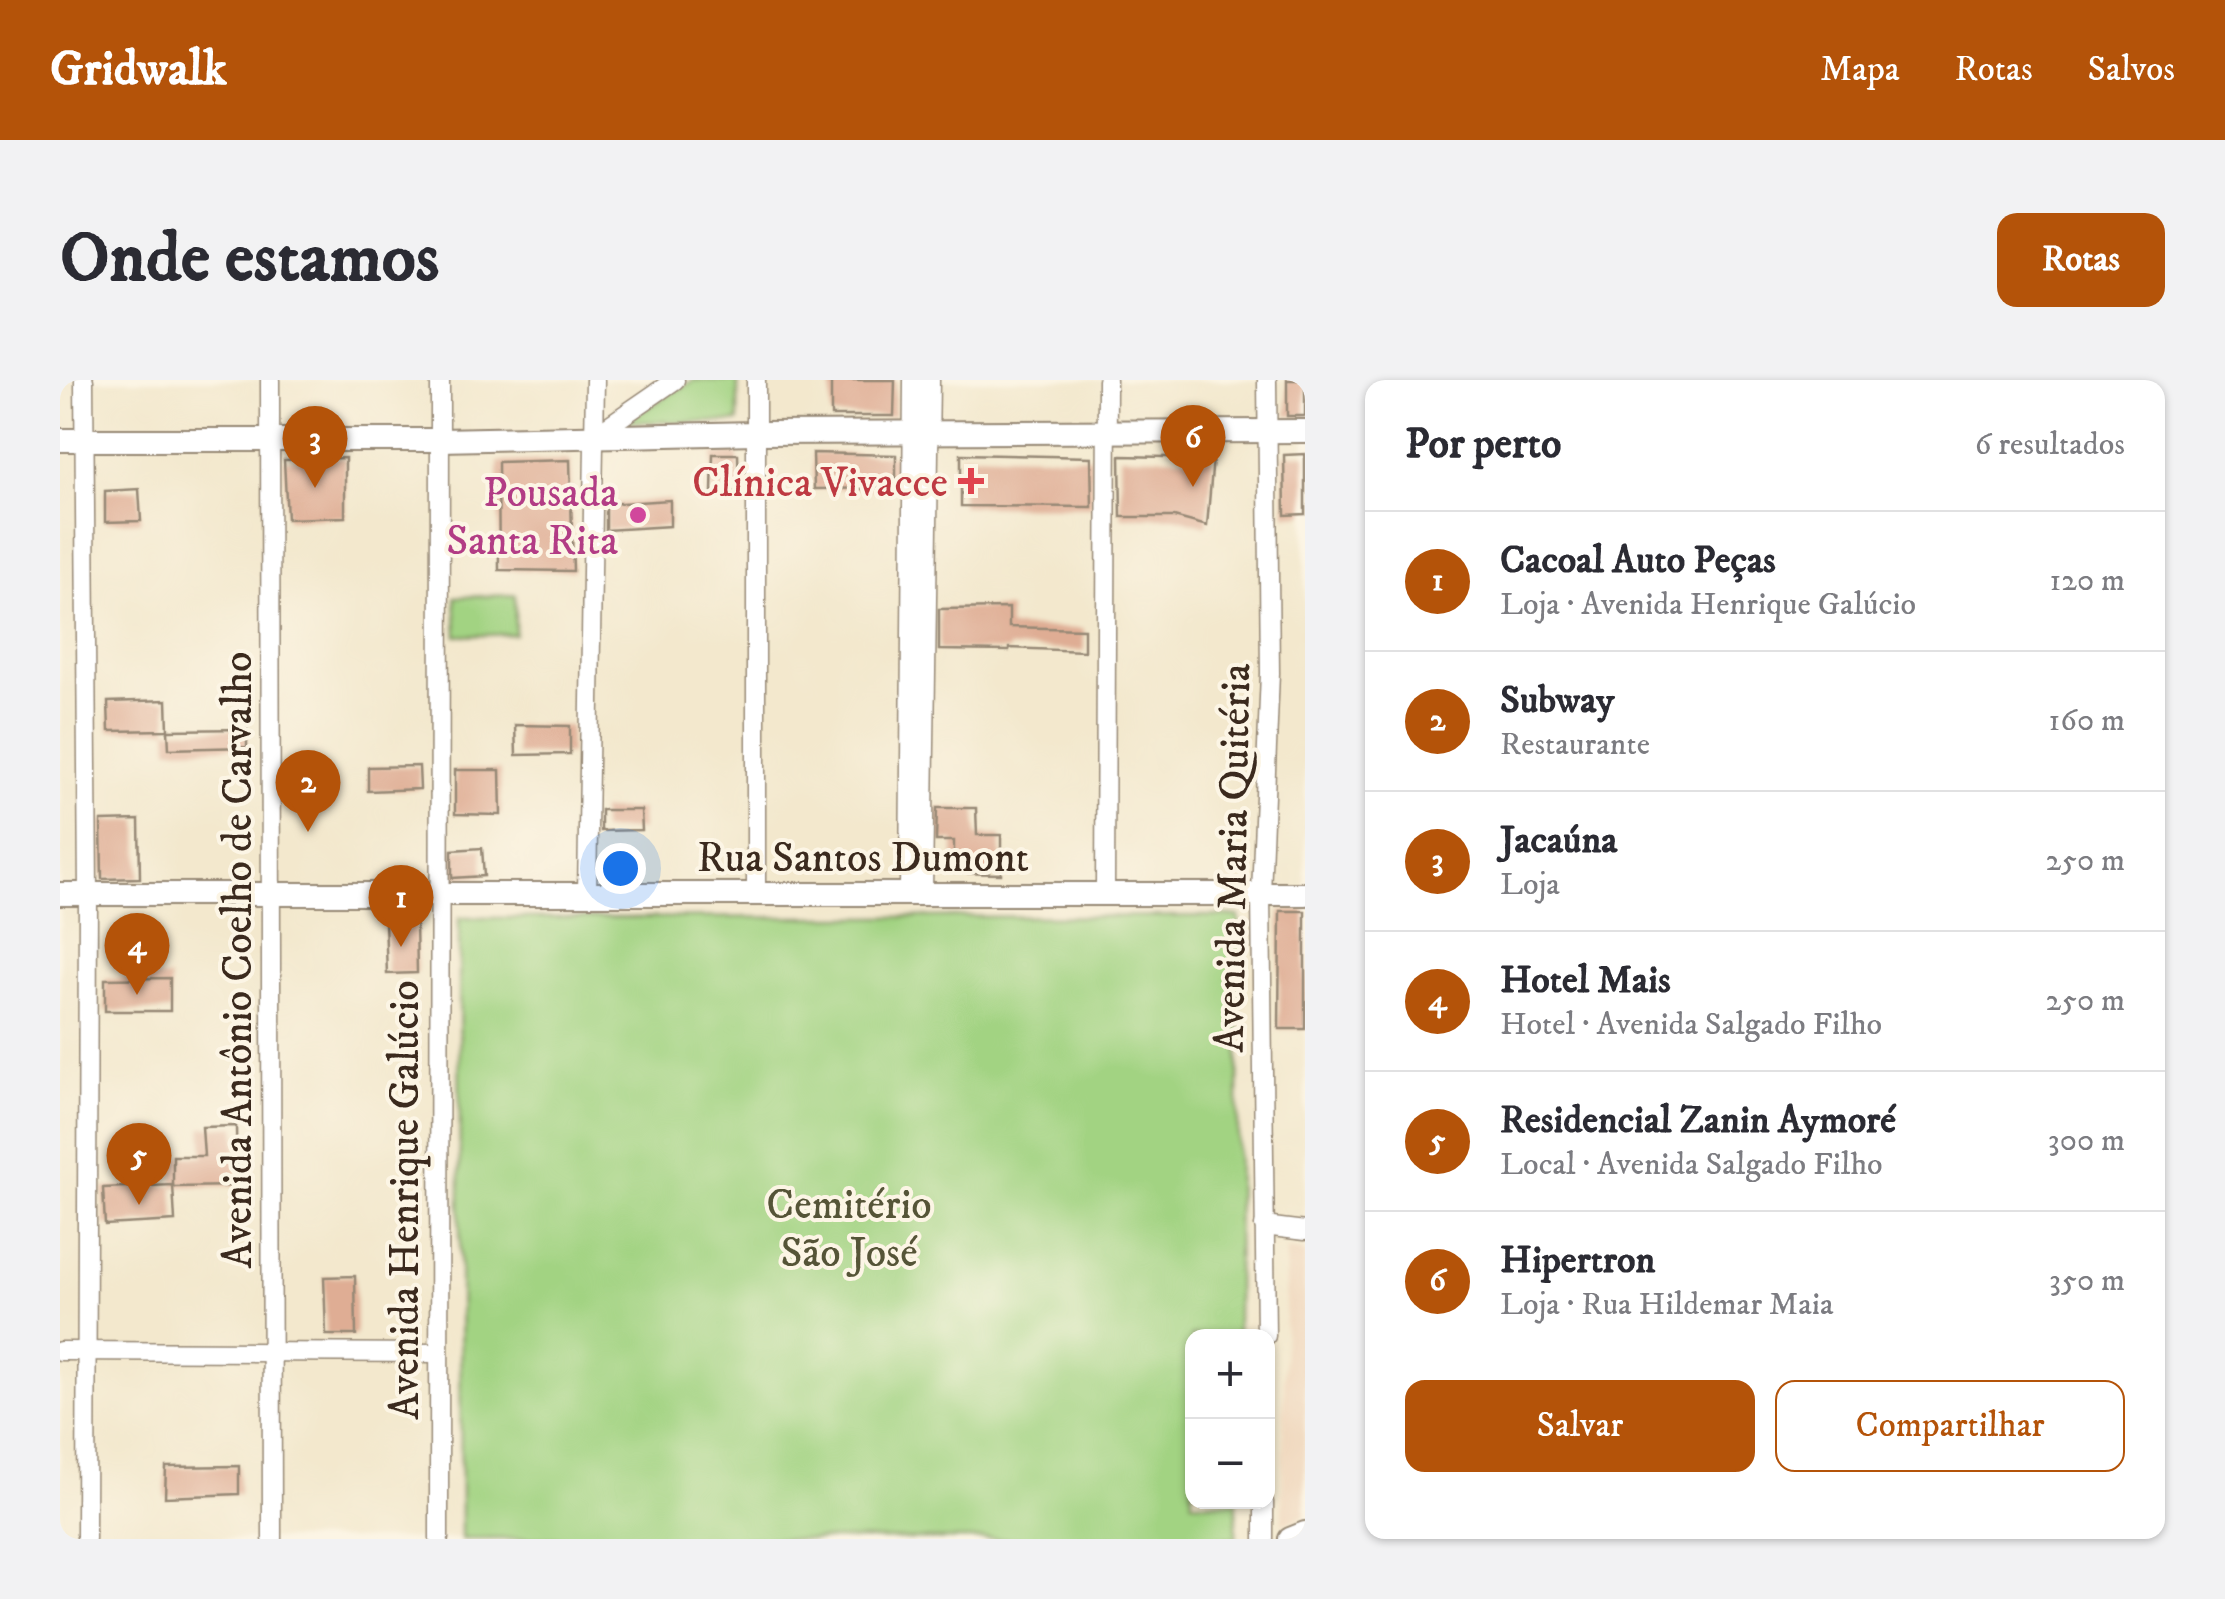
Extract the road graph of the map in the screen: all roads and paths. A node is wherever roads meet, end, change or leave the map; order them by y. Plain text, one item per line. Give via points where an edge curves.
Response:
1 (84, 380) edge
2 (270, 380) edge
3 (440, 380) edge
4 (595, 380) edge
5 (675, 380) edge
6 (756, 380) edge
7 (913, 380) edge
8 (930, 380) edge
9 (1107, 380) edge
10 (1267, 380) edge
11 (1305, 431) edge
12 (1108, 432) junction
13 (1266, 432) junction
14 (921, 433) junction
15 (756, 434) junction
16 (594, 435) junction
17 (60, 440) edge
18 (85, 440) junction
19 (270, 440) junction
20 (440, 440) junction
21 (756, 892) junction
22 (916, 892) junction
23 (60, 894) edge
24 (88, 894) junction
25 (271, 894) junction
26 (438, 894) junction
27 (587, 894) junction
28 (1105, 894) junction
29 (1262, 894) junction
30 (1305, 894) edge
31 (1264, 1226) junction
32 (1305, 1232) edge
33 (1266, 1329) edge
34 (272, 1351) junction
35 (60, 1352) edge
36 (86, 1352) junction
37 (438, 1353) junction
38 (1264, 1509) edge
39 (1305, 1532) edge
40 (86, 1539) edge
41 (272, 1539) edge
42 (439, 1539) edge
43 (1264, 1539) edge
44 (1290, 1539) edge

1 - 18 street
2 - 19 street, Avenida Antônio Coelho de Carvalho
3 - 20 street, Avenida Henrique Galúcio
4 - 16 street
5 - 16 street
6 - 15 street
7 - 14 street
8 - 14 street
9 - 12 street
10 - 13 street, Avenida Maria Quitéria
11 - 13 main road
12 - 13 main road
12 - 14 main road
12 - 28 street
13 - 29 street, Avenida Maria Quitéria via 1270,673
14 - 15 main road
14 - 22 street
15 - 16 main road
15 - 21 street
16 - 20 main road
16 - 27 street
17 - 18 main road
18 - 19 main road
18 - 24 street
19 - 20 main road
19 - 25 street, Avenida Antônio Coelho de Carvalho
20 - 26 street, Avenida Henrique Galúcio
21 - 22 main road, Rua Santos Dumont
21 - 27 main road, Rua Santos Dumont
22 - 28 main road, Rua Santos Dumont
23 - 24 main road, Rua Santos Dumont
24 - 25 main road, Rua Santos Dumont
24 - 36 street
25 - 26 main road, Rua Santos Dumont
25 - 34 street, Avenida Antônio Coelho de Carvalho
26 - 27 main road, Rua Santos Dumont
26 - 37 street, Avenida Henrique Galúcio
28 - 29 main road, Rua Santos Dumont
29 - 30 main road, Rua Santos Dumont
29 - 31 street, Avenida Maria Quitéria
31 - 32 street
31 - 33 street, Avenida Maria Quitéria
34 - 36 street
34 - 37 street
34 - 41 street, Avenida Antônio Coelho de Carvalho
35 - 36 street
36 - 40 street
37 - 42 street, Avenida Henrique Galúcio
38 - 43 street
39 - 44 main road

